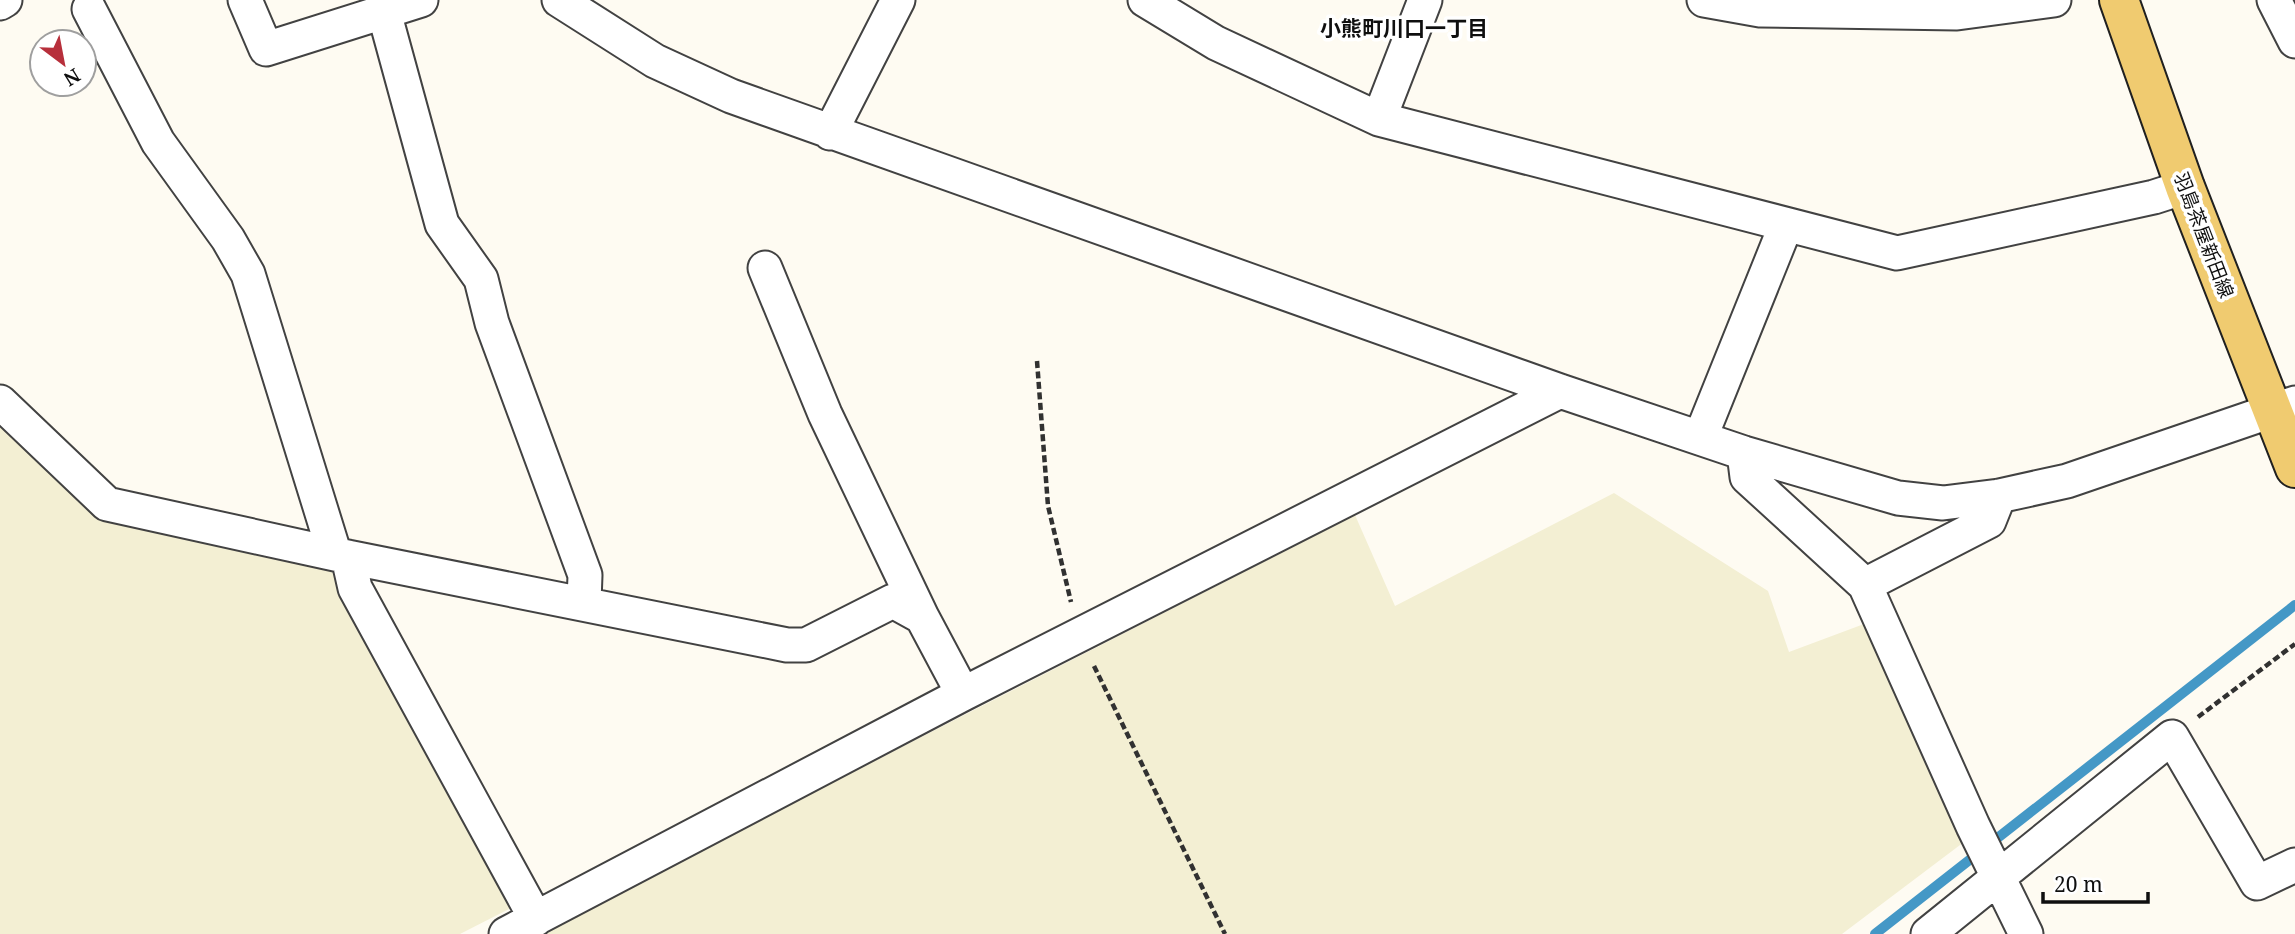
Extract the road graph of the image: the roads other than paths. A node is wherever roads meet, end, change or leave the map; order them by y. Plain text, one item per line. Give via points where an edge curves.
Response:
1 (5, 0) edge
2 (245, 0) edge
3 (421, 0) edge
4 (559, 0) edge
5 (898, 0) edge
6 (1145, 0) edge
7 (1424, 0) edge
8 (1704, 0) edge
9 (2054, 0) edge
10 (2119, 0) edge
11 (2274, 0) edge
12 (0, 3) edge
13 (93, 3) edge
14 (384, 12) junction
15 (2295, 41) edge
16 (1379, 119) junction
17 (830, 133) junction
18 (2185, 187) junction
19 (1786, 225) junction
20 (765, 268) dead end
21 (1560, 391) junction
22 (0, 402) edge
23 (2285, 408) edge
24 (1701, 436) junction
25 (1744, 453) junction
26 (2295, 468) edge
27 (1999, 496) junction
28 (341, 554) junction
29 (1865, 585) junction
30 (584, 602) junction
31 (922, 617) junction
32 (963, 694) junction
33 (2295, 865) edge
34 (1996, 871) junction
35 (536, 919) junction
36 (506, 934) edge
37 (1928, 934) edge
38 (2026, 934) edge

1 - 12 street
2 - 14 street via 266,49
3 - 14 street
4 - 17 street via 655,61
5 - 17 street
6 - 16 street via 1216,43
7 - 16 street
8 - 9 street via 1760,10 1956,13
10 - 18 main road, 羽島茶屋新田線
11 - 15 street
13 - 28 street via 158,142 248,274
14 - 30 street via 442,224 481,279 492,323 585,575
16 - 19 street
17 - 21 street
18 - 19 street via 1897,253
18 - 23 main road, 羽島茶屋新田線
19 - 24 street
20 - 31 street via 825,414
21 - 24 street
21 - 32 street
22 - 28 street via 107,504
23 - 26 main road, 羽島茶屋新田線
23 - 27 street via 2067,481
24 - 25 street
25 - 27 street via 1898,498 1942,503
25 - 29 street via 1747,477
27 - 29 street via 1989,521
28 - 30 street
28 - 35 street via 355,588
29 - 34 street
30 - 31 street via 787,645 806,645 893,601
31 - 32 street
32 - 35 street
33 - 34 street via 2257,883 2172,737
34 - 37 street
34 - 38 street
35 - 36 street

